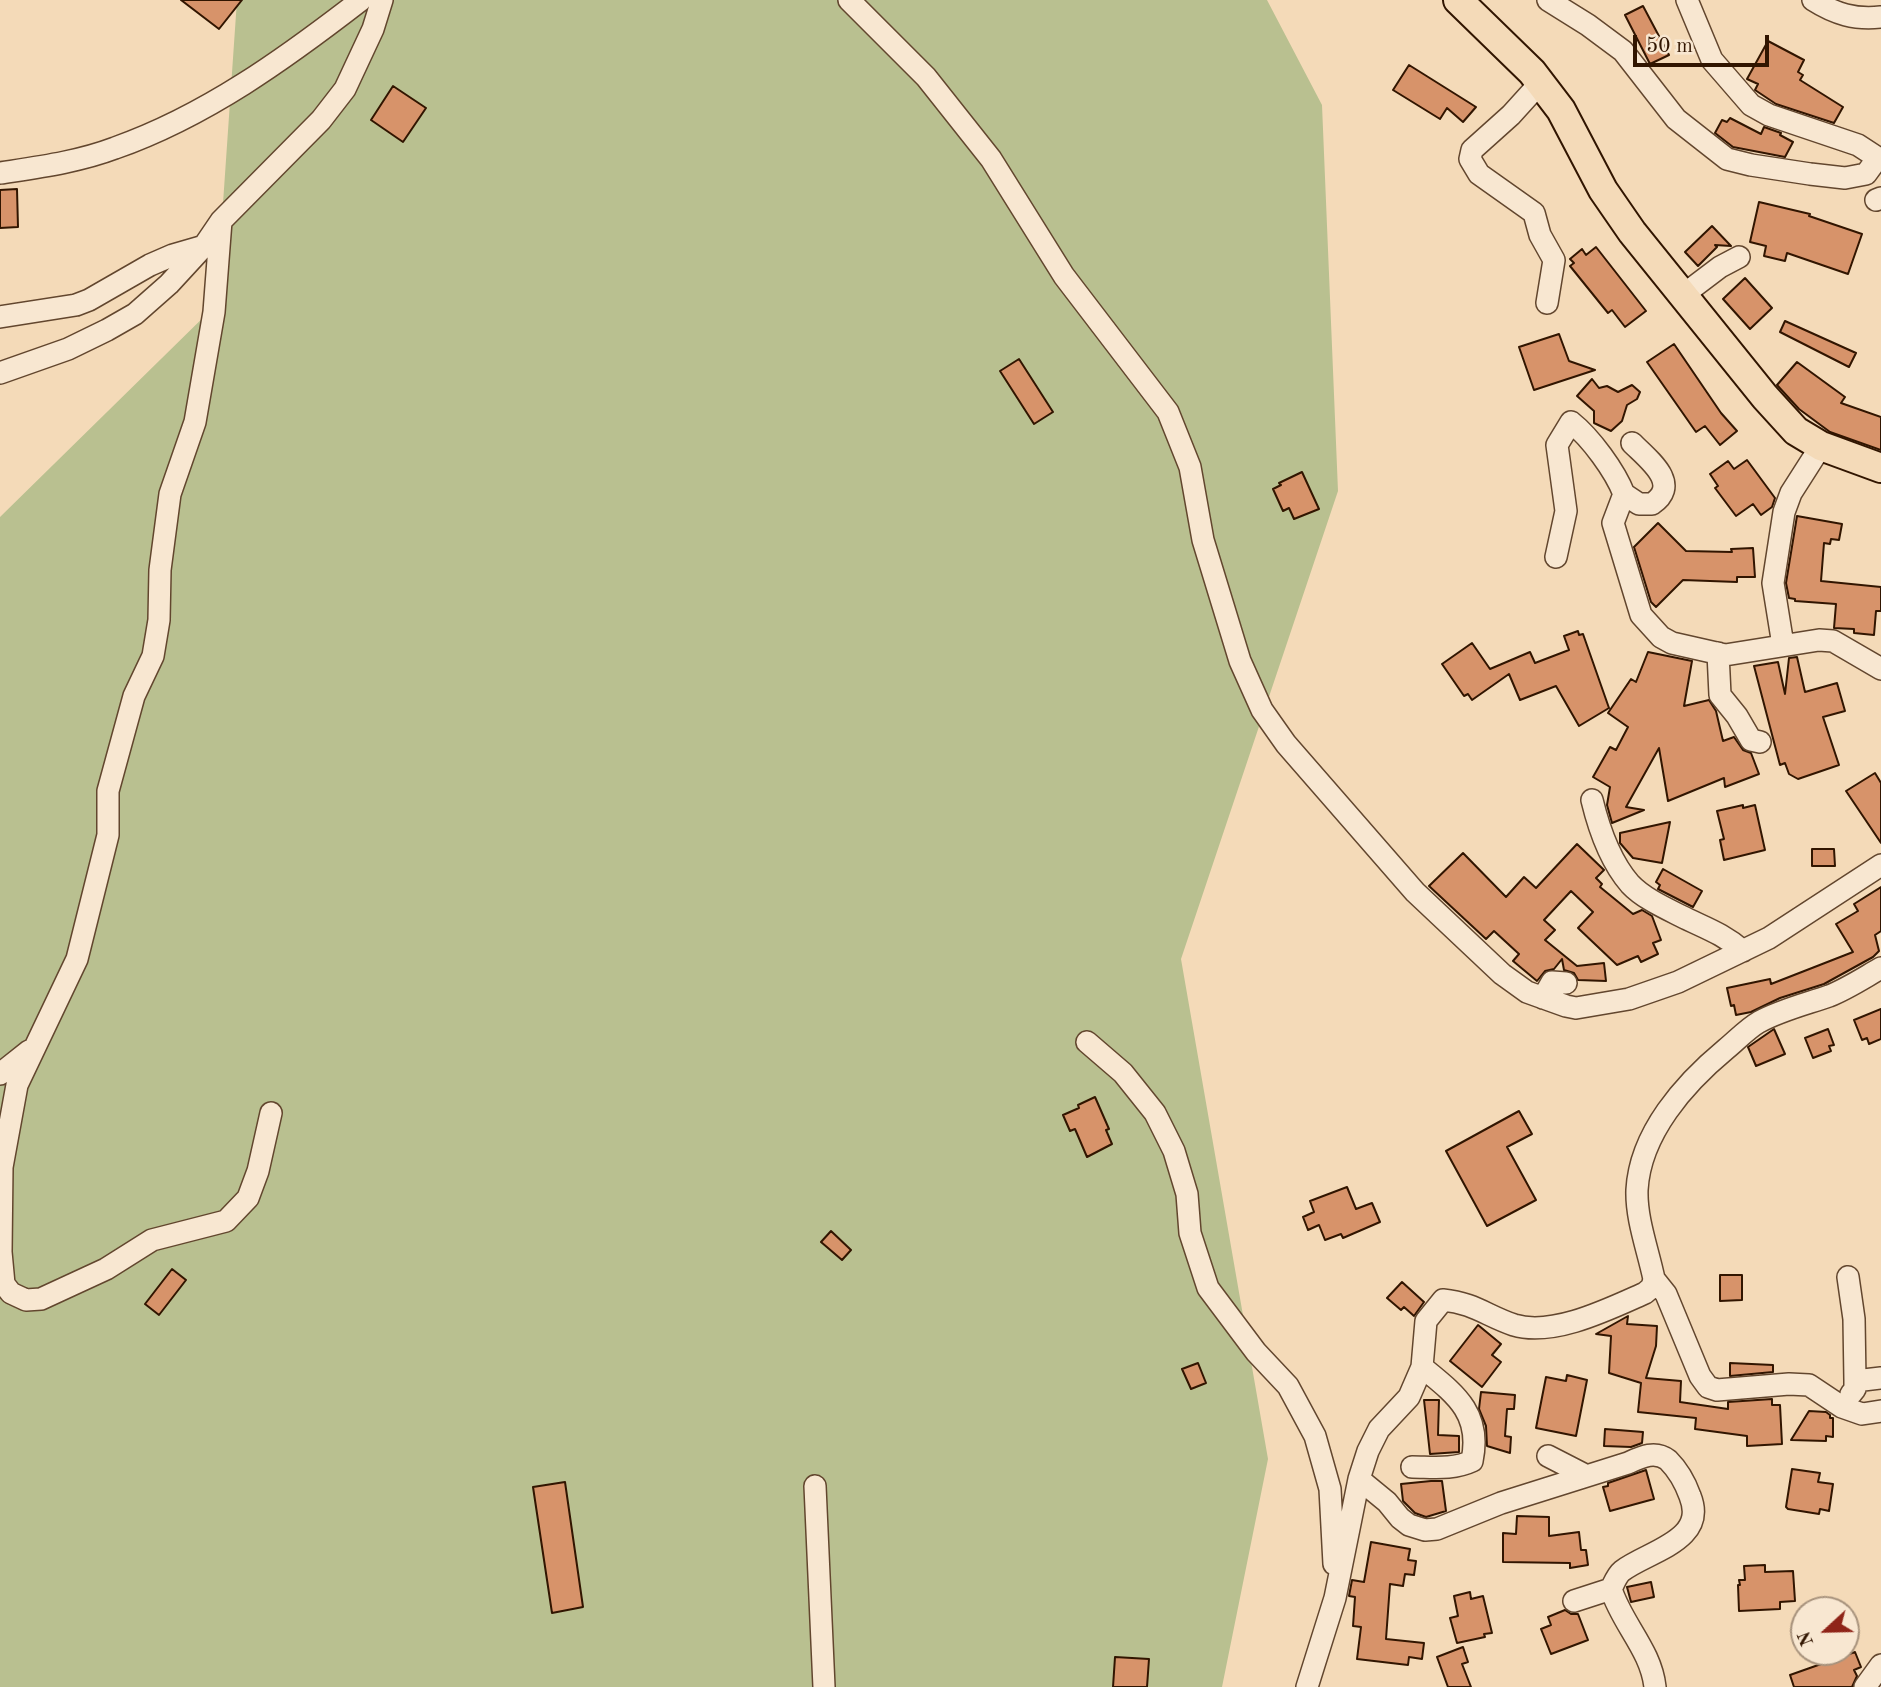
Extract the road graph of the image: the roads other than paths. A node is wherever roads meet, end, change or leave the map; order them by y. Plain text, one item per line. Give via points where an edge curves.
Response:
1 (361, 0) edge
2 (382, 0) edge
3 (849, 0) edge
4 (1458, 0) edge
5 (1548, 0) edge
6 (1687, 0) edge
7 (1813, 0) edge
8 (1881, 17) edge
9 (1541, 83) junction
10 (1880, 152) edge
11 (0, 173) edge
12 (221, 221) junction
13 (204, 246) junction
14 (1739, 257) dead end
15 (1683, 295) junction
16 (1546, 303) dead end
17 (0, 317) edge
18 (0, 373) edge
19 (1632, 443) dead end
20 (1821, 446) junction
21 (1881, 468) edge
22 (1624, 494) junction
23 (1556, 557) dead end
24 (1783, 645) junction
25 (1718, 653) junction
26 (1881, 669) edge
27 (1760, 742) dead end
28 (1592, 800) dead end
29 (1881, 865) edge
30 (1743, 951) junction
31 (1881, 968) edge
32 (1566, 982) dead end
33 (1543, 998) junction
34 (1087, 1042) dead end
35 (33, 1048) junction
36 (0, 1074) edge
37 (271, 1113) dead end
38 (1848, 1277) dead end
39 (1654, 1279) junction
40 (1422, 1367) junction
41 (1881, 1378) edge
42 (1855, 1381) junction
43 (1842, 1407) junction
44 (1881, 1411) edge
45 (1548, 1456) dead end
46 (1412, 1467) dead end
47 (1585, 1475) junction
48 (1359, 1479) junction
49 (814, 1486) dead end
50 (1611, 1589) junction
51 (1335, 1598) junction
52 (1574, 1601) dead end
53 (1881, 1665) edge
54 (824, 1687) edge
55 (1307, 1687) edge
56 (1655, 1687) edge
57 (1865, 1687) edge

1 - 11 street via 292,53 185,118 115,148 60,164
2 - 12 street via 345,89 321,120
3 - 33 street via 926,77 991,159 1064,276 1168,412 1190,467 1203,540 1233,638 1262,710 1294,754 1415,892 1502,974
4 - 9 main road
5 - 10 street via 1623,51 1676,119 1727,159 1845,178 1866,174
6 - 10 street via 1712,60 1751,105
7 - 8 street via 1842,15
9 - 15 main road via 1561,110 1603,190
9 - 16 street via 1472,150 1470,159 1479,174 1534,213 1554,260
12 - 13 street
12 - 35 street via 214,312 195,422 170,495 153,656 134,696 108,791 108,835 77,959
13 - 17 street via 150,265 76,305
13 - 18 street via 135,314 68,349
14 - 15 street
15 - 20 main road via 1796,431
19 - 22 street via 1663,477 1663,494 1652,504 1639,504
20 - 21 main road
20 - 24 street via 1784,512 1773,583
22 - 23 street via 1572,414 1557,445 1566,511
22 - 25 street via 1613,523 1641,615 1672,643
24 - 25 street
24 - 26 street via 1833,641
25 - 27 street via 1720,695 1751,740
28 - 30 street via 1609,851 1631,884
29 - 30 street
30 - 33 street via 1629,999 1576,1008
31 - 39 street via 1832,995 1758,1023 1702,1068 1676,1099 1643,1157 1637,1189
32 - 33 street via 1552,982
34 - 51 street via 1123,1073 1154,1112 1174,1151 1187,1194 1190,1233 1208,1288 1288,1386 1315,1436 1330,1489
35 - 36 street
35 - 37 street via 17,1084 2,1167 4,1284 26,1300 64,1290 152,1240 226,1221 248,1198
38 - 42 street
39 - 40 street via 1645,1293 1548,1328 1529,1329 1463,1302 1443,1300 1426,1321
39 - 43 street via 1666,1294 1708,1387 1809,1385
40 - 46 street via 1462,1403 1475,1433 1474,1448 1472,1461 1463,1465
40 - 48 street via 1409,1398 1373,1439
41 - 42 street
42 - 43 street via 1855,1389
43 - 44 street via 1862,1414
45 - 47 street
47 - 48 street via 1425,1530 1409,1525
47 - 50 street via 1646,1454 1664,1457 1677,1469 1694,1507 1692,1522 1682,1535 1621,1572
48 - 51 street
49 - 54 street
50 - 52 street
50 - 56 street via 1653,1671
51 - 55 street
53 - 57 street

